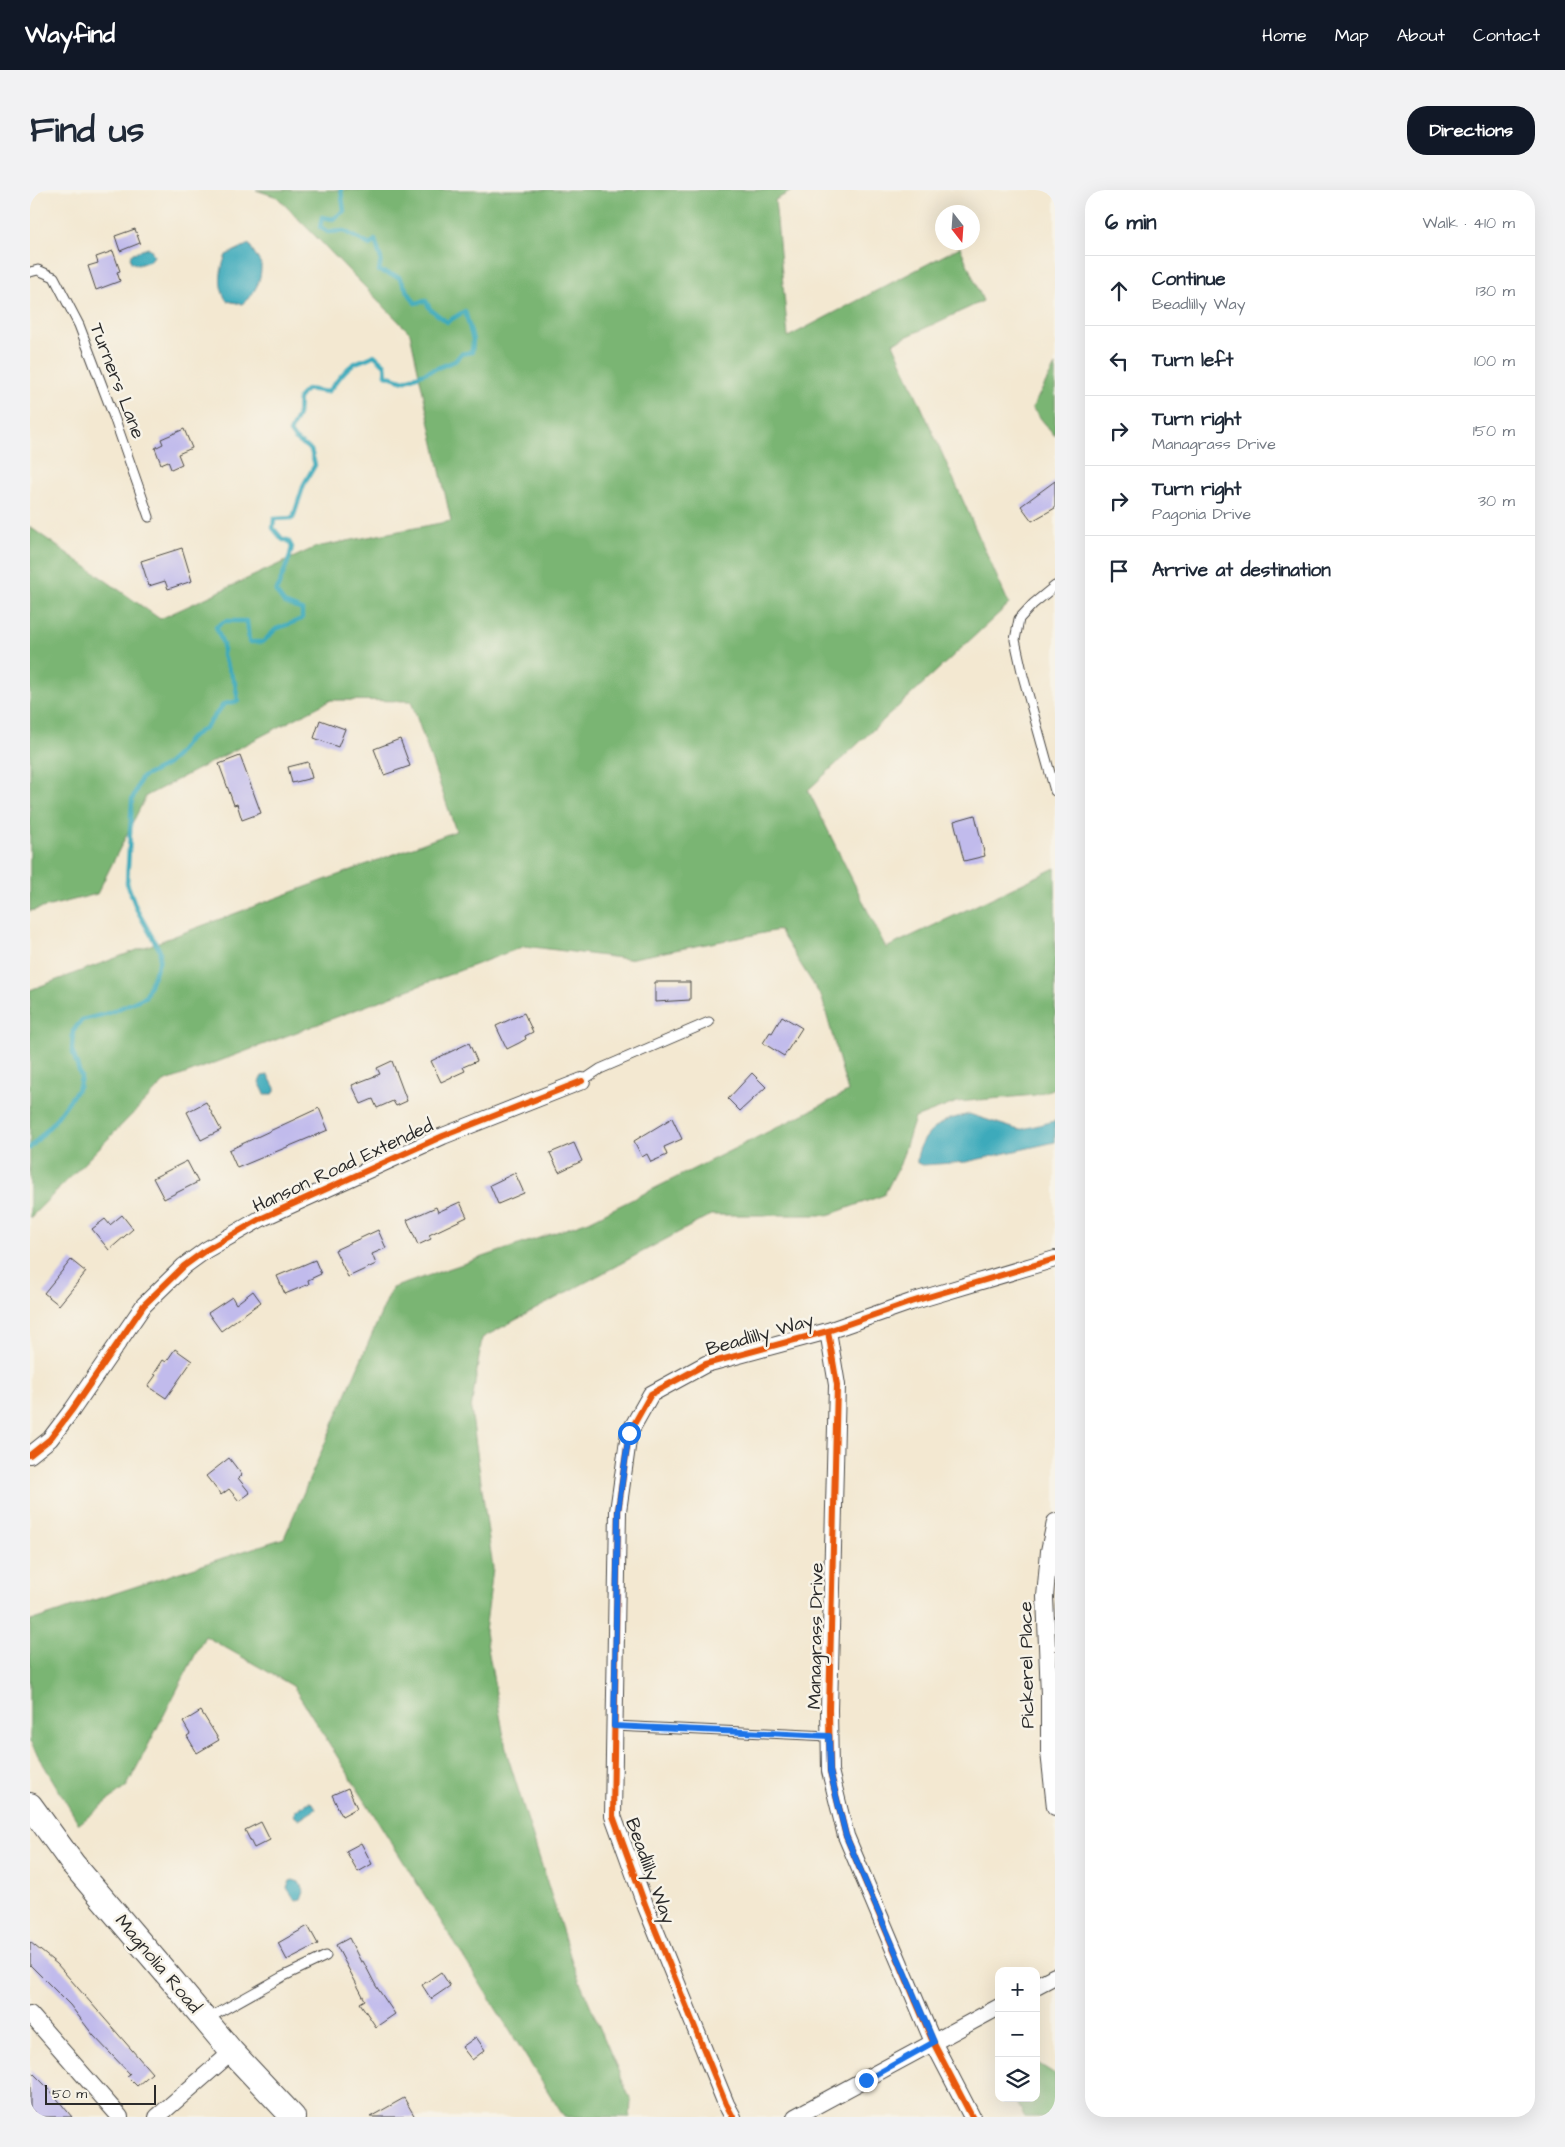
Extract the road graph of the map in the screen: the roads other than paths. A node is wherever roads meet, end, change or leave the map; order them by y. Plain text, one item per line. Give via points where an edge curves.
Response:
1 (34, 271) edge
2 (149, 517) dead end
3 (1055, 586) edge
4 (1055, 791) edge
5 (709, 1022) dead end
6 (582, 1081) joint
7 (1055, 1259) edge
8 (828, 1331) junction
9 (30, 1455) edge
10 (1055, 1522) edge
11 (614, 1726) junction
12 (829, 1736) junction
13 (30, 1805) edge
14 (1055, 1807) edge
15 (326, 1956) dead end
16 (1055, 1976) edge
17 (1040, 1984) edge
18 (995, 2009) edge
19 (30, 2014) edge
20 (205, 2020) junction
21 (934, 2042) junction
22 (232, 2052) junction
23 (120, 2117) edge
24 (157, 2117) edge
25 (293, 2117) edge
26 (733, 2117) edge
27 (795, 2117) edge
28 (972, 2117) edge

1 - 2 lane, Turners Lane via 54,277 79,325
3 - 4 lane via 1019,619 1015,640
5 - 6 lane via 600,1069
6 - 9 street, Hanson Road Extended via 443,1136 260,1218 206,1250 184,1266 144,1305 50,1439
7 - 8 street, Beadlilly Way via 911,1302
8 - 11 street, Beadlilly Way via 706,1364 652,1394 629,1433 618,1511
8 - 12 street, Managrass Drive via 837,1385
10 - 14 street, Pickerel Place via 1045,1597 1049,1752
11 - 12 lane
11 - 26 street, Beadlilly Way via 613,1816 646,1906
12 - 21 street, Managrass Drive via 830,1771 846,1836
13 - 20 main road, Magnolia Road via 73,1864
15 - 20 lane
16 - 17 street
18 - 21 street
19 - 23 street
20 - 22 main road, Magnolia Road
21 - 27 street
21 - 28 street, Managrass Drive
22 - 24 street
22 - 25 main road, Magnolia Road

